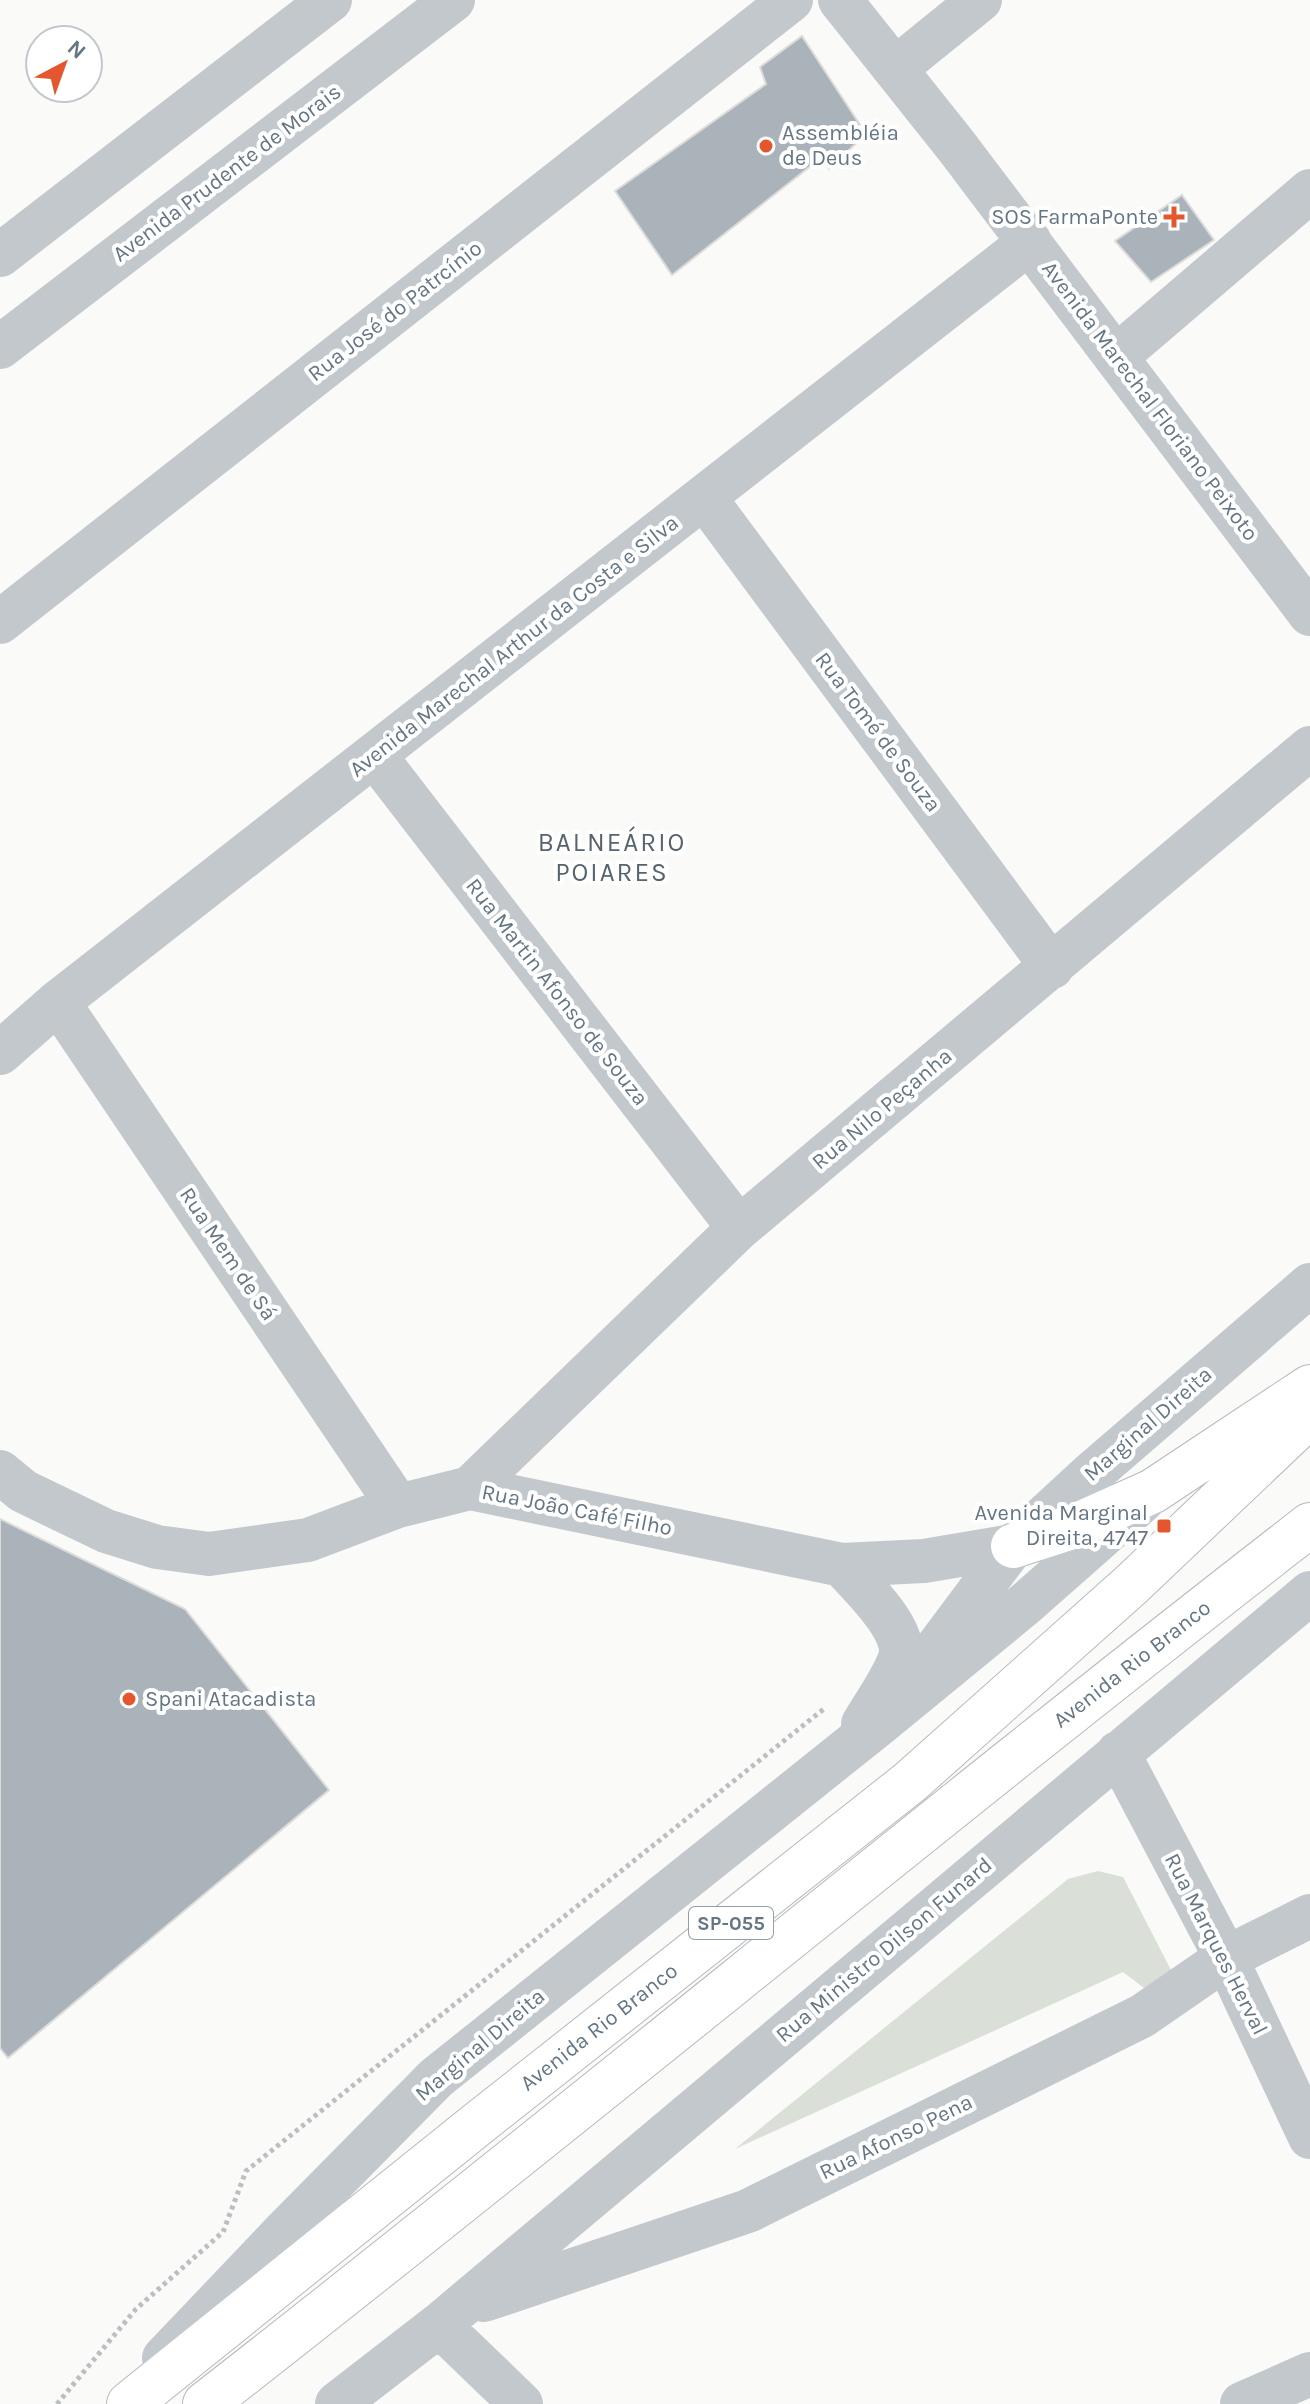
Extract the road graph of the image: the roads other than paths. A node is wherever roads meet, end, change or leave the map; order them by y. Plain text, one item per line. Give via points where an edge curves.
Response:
1 (330, 0) edge
2 (453, 0) edge
3 (791, 0) edge
4 (840, 0) edge
5 (980, 0) edge
6 (896, 68) junction
7 (1310, 191) edge
8 (1030, 242) junction
9 (0, 255) edge
10 (0, 347) edge
11 (1117, 356) junction
12 (704, 497) junction
13 (1310, 614) edge
14 (0, 622) edge
15 (1310, 748) edge
16 (375, 756) junction
17 (1052, 967) junction
18 (58, 1002) junction
19 (0, 1053) edge
20 (739, 1228) junction
21 (1310, 1285) edge
22 (1310, 1387) edge
23 (1310, 1415) edge
24 (0, 1472) edge
25 (470, 1488) junction
26 (1153, 1491) junction
27 (398, 1506) junction
28 (1310, 1525) edge
29 (1013, 1546) junction
30 (842, 1565) junction
31 (1310, 1593) edge
32 (865, 1735) junction
33 (1118, 1753) junction
34 (1310, 1916) edge
35 (1226, 1958) junction
36 (1310, 2137) edge
37 (449, 2317) junction
38 (1310, 2374) edge
39 (114, 2404) edge
40 (129, 2404) edge
41 (205, 2404) edge
42 (337, 2404) edge
43 (521, 2404) edge
44 (1242, 2404) edge

1 - 9 street
2 - 10 street, Avenida Prudente de Morais
3 - 14 street, Rua José do Patrcínio
4 - 6 street, Avenida Marechal Floriano Peixoto
5 - 6 street
6 - 8 street, Avenida Marechal Floriano Peixoto
7 - 11 street
8 - 11 street, Avenida Marechal Floriano Peixoto
8 - 12 street, Avenida Marechal Arthur da Costa e Silva
11 - 13 street, Avenida Marechal Floriano Peixoto
12 - 16 street, Avenida Marechal Arthur da Costa e Silva
12 - 17 street, Rua Tomé de Souza
15 - 17 street, Rua Nilo Peçanha
16 - 18 street, Avenida Marechal Arthur da Costa e Silva
16 - 20 street, Rua Martin Afonso de Souza
17 - 20 street, Rua Nilo Peçanha
18 - 19 street, Avenida Marechal Arthur da Costa e Silva
18 - 27 street, Rua Mem de Sá
20 - 25 street, Rua Nilo Peçanha
21 - 29 street, Marginal Direita
22 - 26 main road
23 - 40 main road, Avenida Rio Branco / SP-055 via 1131,1585 910,1782
24 - 27 street, Rua João Café Filho via 23,1491 106,1531 157,1547 209,1554 308,1540
25 - 27 street, Rua João Café Filho
25 - 30 street, Rua João Café Filho
26 - 29 main road via 1075,1526
26 - 32 street, Marginal Direita
28 - 41 main road, Avenida Rio Branco / SP-055
29 - 30 street, Rua João Café Filho via 924,1561
29 - 32 street, Marginal Direita
30 - 32 street via 900,1640 901,1656
31 - 33 street, Rua Ministro Dilson Funard
32 - 39 street, Marginal Direita via 436,2078
33 - 35 street, Rua Marques Herval
33 - 37 street, Rua Ministro Dilson Funard
34 - 35 street, Rua Afonso Pena
35 - 36 street, Rua Marques Herval
35 - 37 street, Rua Afonso Pena via 1142,2016 748,2211
37 - 42 street, Rua Ministro Dilson Funard
37 - 43 street
38 - 44 street

